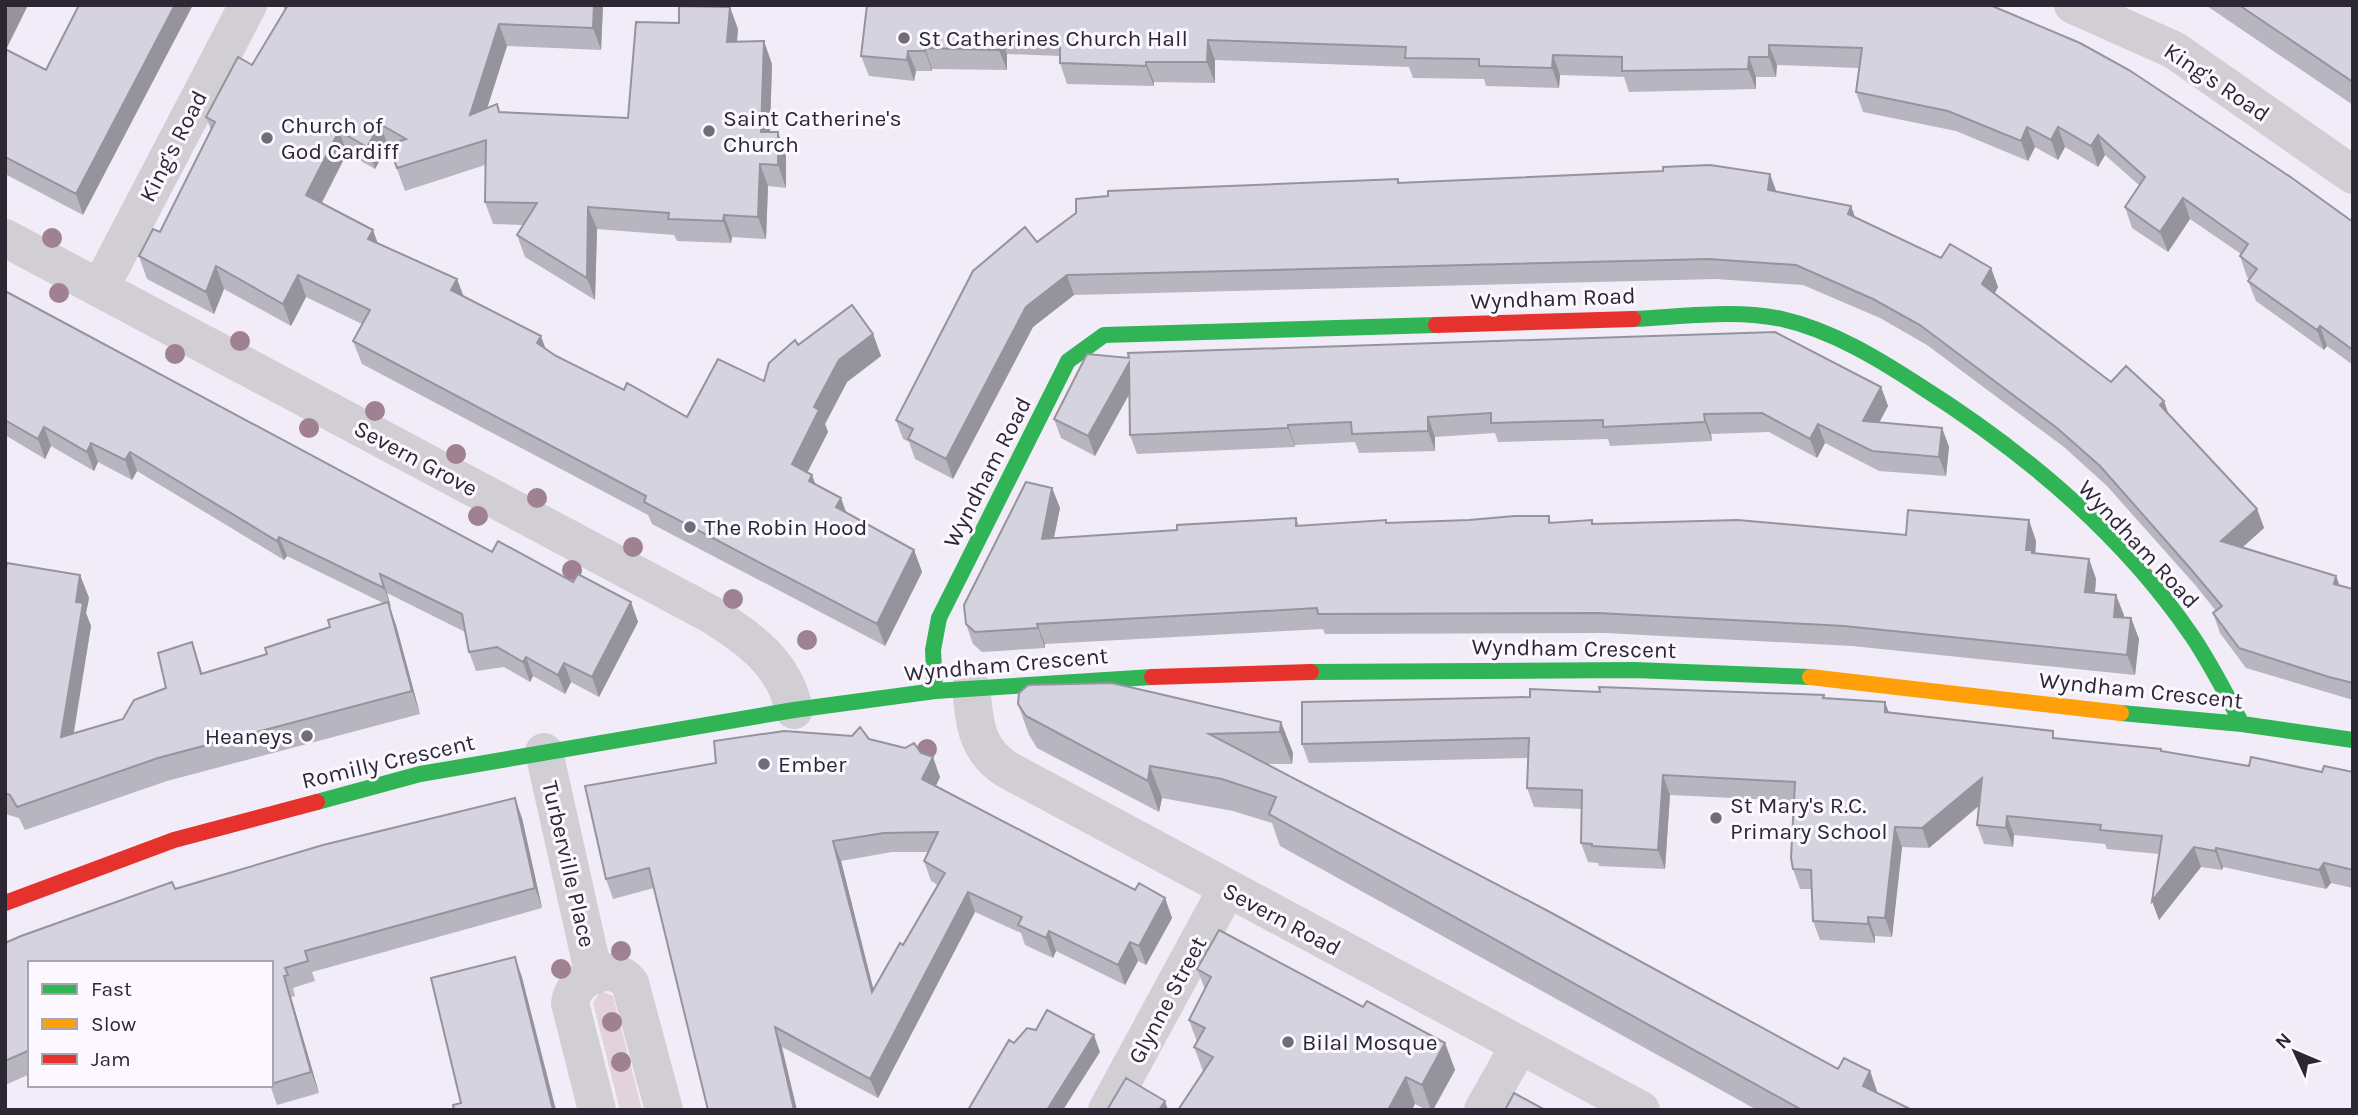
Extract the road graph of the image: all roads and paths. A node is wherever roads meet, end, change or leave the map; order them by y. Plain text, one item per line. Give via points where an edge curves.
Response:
1 (248, 5) edge
2 (2073, 5) edge
3 (2353, 175) edge
4 (5, 239) edge
5 (100, 288) junction
6 (953, 689) junction
7 (793, 710) junction
8 (2242, 724) junction
9 (2353, 740) edge
10 (544, 752) junction
11 (1227, 889) junction
12 (5, 903) edge
13 (594, 976) junction
14 (1519, 1046) junction
15 (597, 1110) edge
16 (664, 1110) edge
17 (1107, 1110) edge
18 (1483, 1110) edge
19 (1641, 1110) edge

1 - 5 street, King's Road
2 - 3 street, King's Road via 2174,50
4 - 5 street, Severn Grove
5 - 7 street, Severn Grove via 733,628 783,676
6 - 7 street, Wyndham Crescent
6 - 8 street, Wyndham Crescent via 1256,673 1634,670 1826,678
6 - 8 street, Wyndham Road via 933,650 940,618 1068,361 1104,335 1748,315 1816,330 1880,361 1953,407 2029,466 2091,520 2184,624
6 - 11 street, Severn Road via 990,759
7 - 10 street, Romilly Crescent
8 - 9 street, Wyndham Crescent
10 - 12 street, Romilly Crescent via 420,774 249,818 144,850
10 - 13 street, Turberville Place
11 - 14 street, Severn Road
11 - 17 street, Glynne Street
13 - 15 street, Turberville Place via 581,980 572,990 570,1003
13 - 16 street, Turberville Place via 612,970 630,983
14 - 18 street
14 - 19 street, Severn Road

